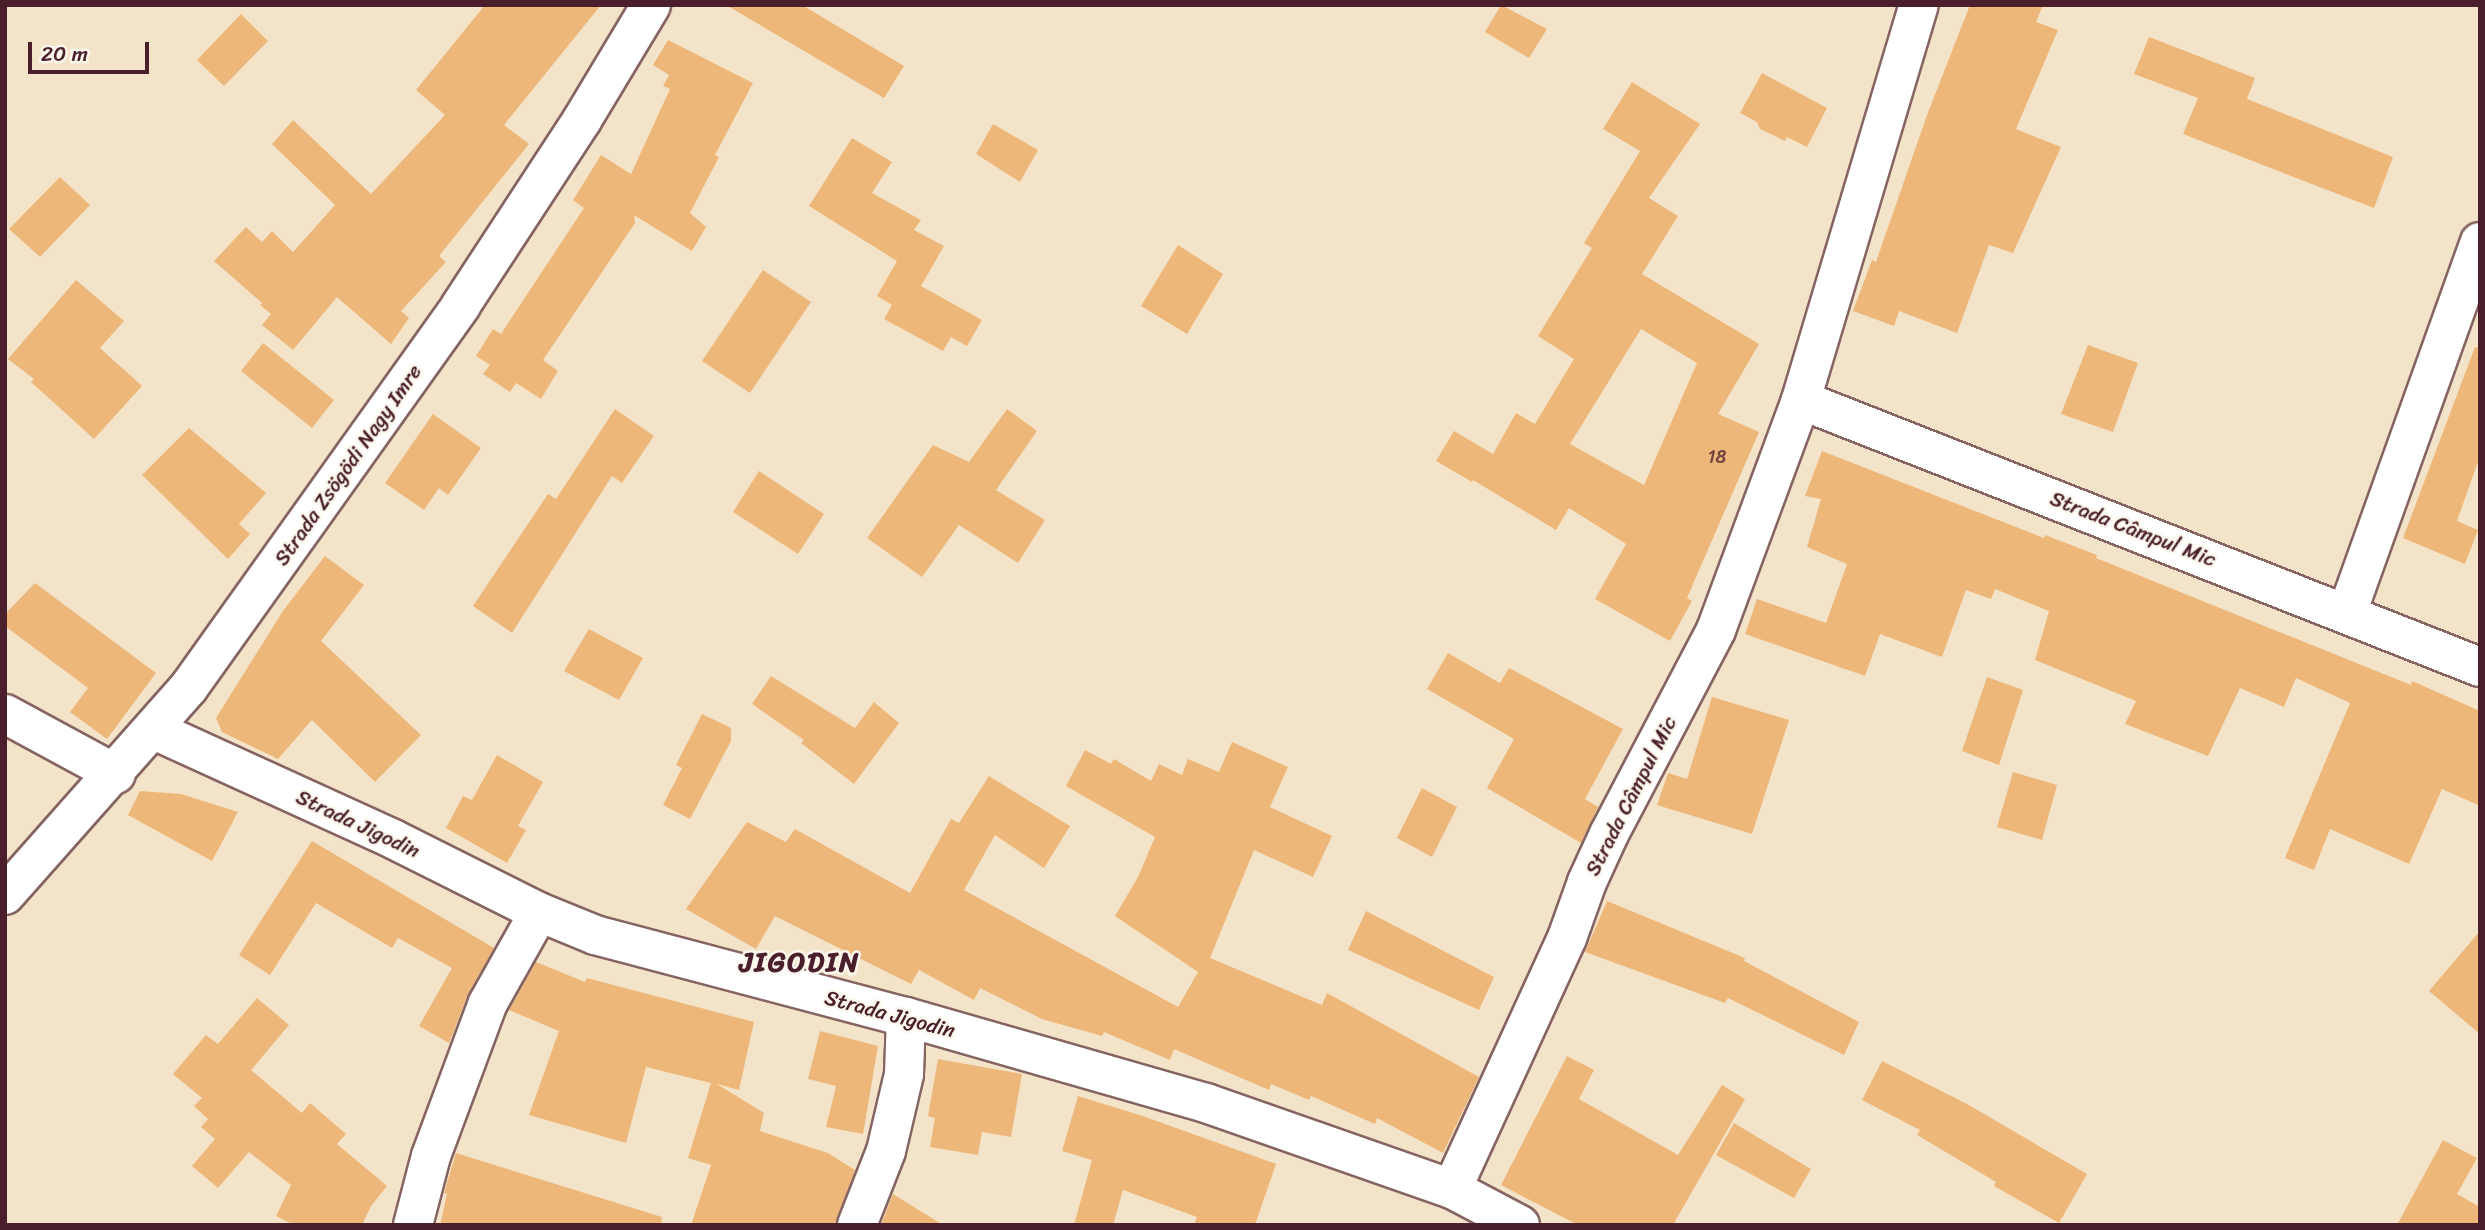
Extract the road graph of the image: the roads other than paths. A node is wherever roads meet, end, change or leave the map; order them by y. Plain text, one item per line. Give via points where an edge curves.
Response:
1 (651, 5) edge
2 (1919, 5) edge
3 (2480, 242) edge
4 (1801, 400) junction
5 (2347, 613) junction
6 (2480, 667) edge
7 (5, 714) edge
8 (154, 730) junction
9 (116, 774) junction
10 (5, 895) edge
11 (539, 912) junction
12 (906, 1017) junction
13 (1452, 1189) junction
14 (413, 1225) edge
15 (857, 1225) edge
16 (1520, 1225) edge

1 - 8 street, Strada Zsögödi Nagy Imre via 461,305 190,687
2 - 4 street, Strada Câmpul Mic
3 - 5 street
4 - 5 street, Strada Câmpul Mic
4 - 13 street, Strada Câmpul Mic via 1716,629 1609,834 1567,938
5 - 6 street, Strada Câmpul Mic
7 - 9 street
8 - 9 street, Strada Zsögödi Nagy Imre
8 - 11 street, Strada Jigodin via 393,839
9 - 10 street, Strada Zsögödi Nagy Imre
11 - 12 street, Strada Jigodin via 595,935
11 - 14 street via 488,1003 432,1156
12 - 13 street, Strada Jigodin via 1206,1103
12 - 15 street via 904,1074 886,1152
13 - 16 street, Strada Jigodin

